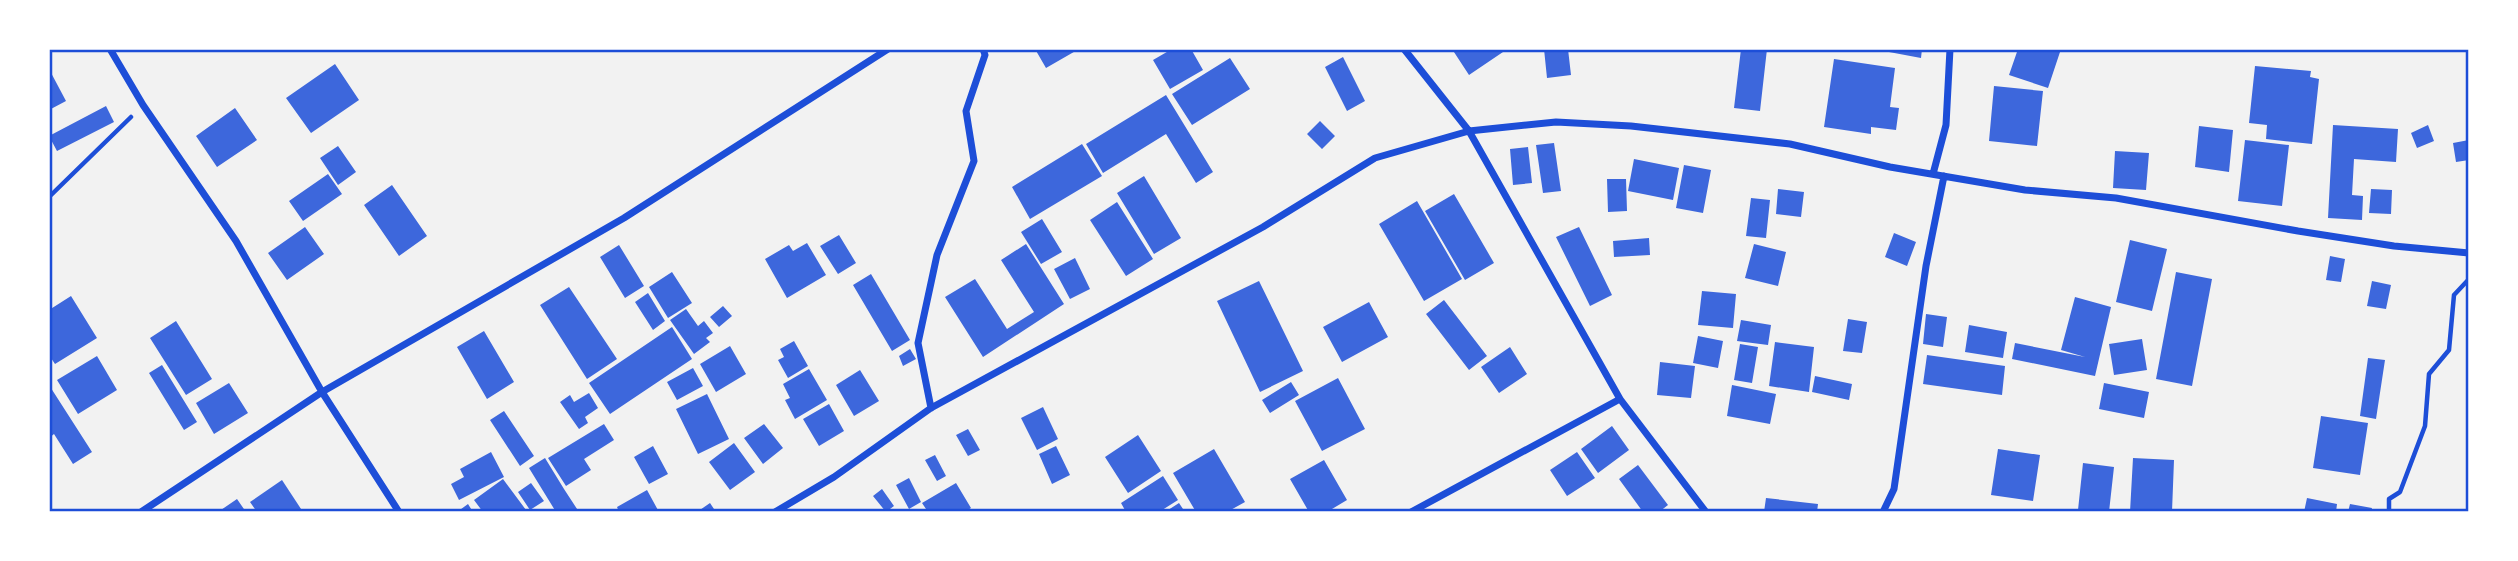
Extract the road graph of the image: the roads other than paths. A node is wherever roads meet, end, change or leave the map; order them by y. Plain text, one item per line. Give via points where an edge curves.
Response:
1 (110, 49) edge
2 (888, 49) edge
3 (984, 49) edge
4 (1404, 49) edge
5 (1951, 49) edge
6 (1469, 131) junction
7 (1933, 174) junction
8 (1944, 176) junction
9 (2469, 253) edge
10 (322, 392) junction
11 (1620, 399) junction
12 (931, 408) junction
13 (141, 512) edge
14 (399, 512) edge
15 (775, 512) edge
16 (1411, 512) edge
17 (1706, 512) edge
18 (1883, 512) edge

1 - 10 street via 236,241
2 - 10 street via 624,218
3 - 12 street via 966,111 974,161 937,255 918,344
4 - 6 street
5 - 7 street via 1946,125
6 - 7 street via 1556,122 1631,126 1790,144
6 - 11 street
6 - 12 street via 1374,158 1251,233
7 - 8 street
8 - 9 street via 2025,190 2116,198 2394,246
8 - 18 street via 1926,266 1894,489
10 - 13 street
10 - 14 street
11 - 16 street
11 - 17 street
12 - 15 street via 834,477

